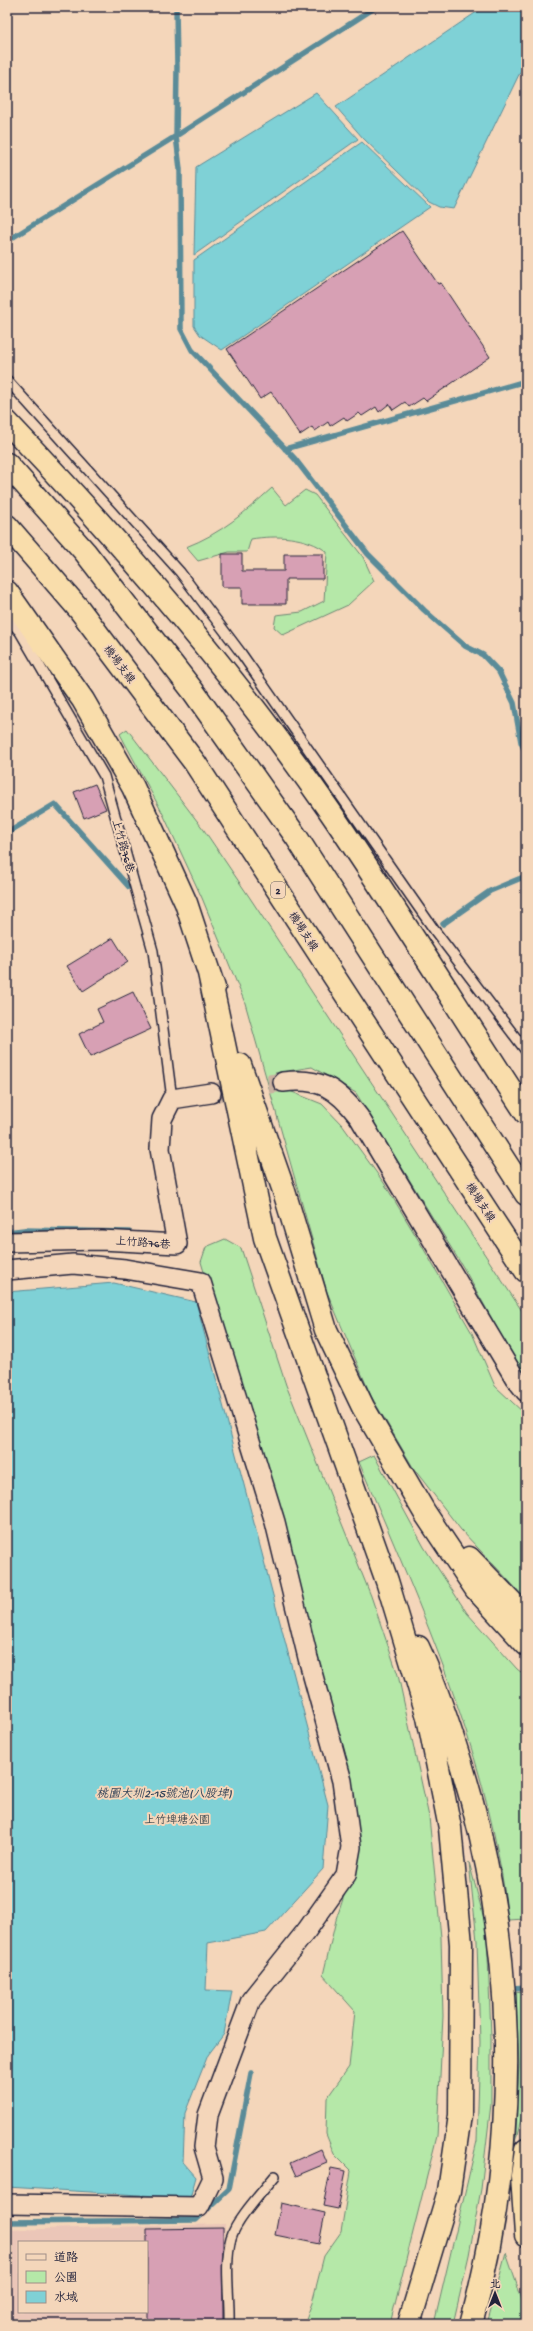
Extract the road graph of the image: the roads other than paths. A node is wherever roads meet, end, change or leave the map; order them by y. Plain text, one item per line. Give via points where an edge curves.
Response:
1 (7, 380) edge
2 (7, 422) edge
3 (7, 464) edge
4 (7, 526) edge
5 (7, 592) edge
6 (7, 618) edge
7 (428, 962) junction
8 (209, 973) junction
9 (526, 1051) edge
10 (282, 1082) tunnel mouth
11 (526, 1084) edge
12 (211, 1093) tunnel mouth
13 (172, 1099) junction
14 (526, 1112) edge
15 (526, 1194) edge
16 (7, 1242) edge
17 (7, 1270) edge
18 (526, 1271) edge
19 (526, 1392) edge
20 (425, 1512) junction
21 (387, 1580) junction
22 (526, 1617) edge
23 (526, 1644) edge
24 (526, 2150) edge
25 (275, 2176) dead end
26 (7, 2204) edge
27 (526, 2235) edge
28 (229, 2324) edge
29 (409, 2324) edge
30 (471, 2324) edge

1 - 9 lane via 26,398 180,572 241,653 435,931
2 - 7 highway via 73,491 216,659 329,810
3 - 15 highway via 85,552 198,698 296,838
4 - 18 highway, 機場支線 / 2 via 80,609 195,764
5 - 8 highway via 83,700 133,786 186,903
6 - 13 lane, 上竹路76巷 via 20,632 104,776 153,951
7 - 11 highway
7 - 14 highway
8 - 20 highway via 282,1188 326,1330 363,1407
8 - 21 highway via 265,1238
10 - 19 street via 317,1082 350,1104 515,1378
12 - 13 street
13 - 16 street, 上竹路76巷 via 162,1119 160,1149 177,1244 101,1240
17 - 26 street via 73,1264 125,1269 202,1282 275,1522 308,1658 342,1781 351,1847 346,1875 307,1930 251,2000 208,2115 204,2147 213,2178 199,2207
20 - 22 highway
20 - 23 highway via 476,1589
21 - 29 highway via 428,1716 443,1786 450,1828 461,1944 460,2115 449,2191
21 - 30 highway via 432,1674 472,1797 490,1877 501,1950 506,2031 506,2107 491,2243
24 - 27 highway via 522,2176
25 - 28 lane via 247,2211 231,2237

